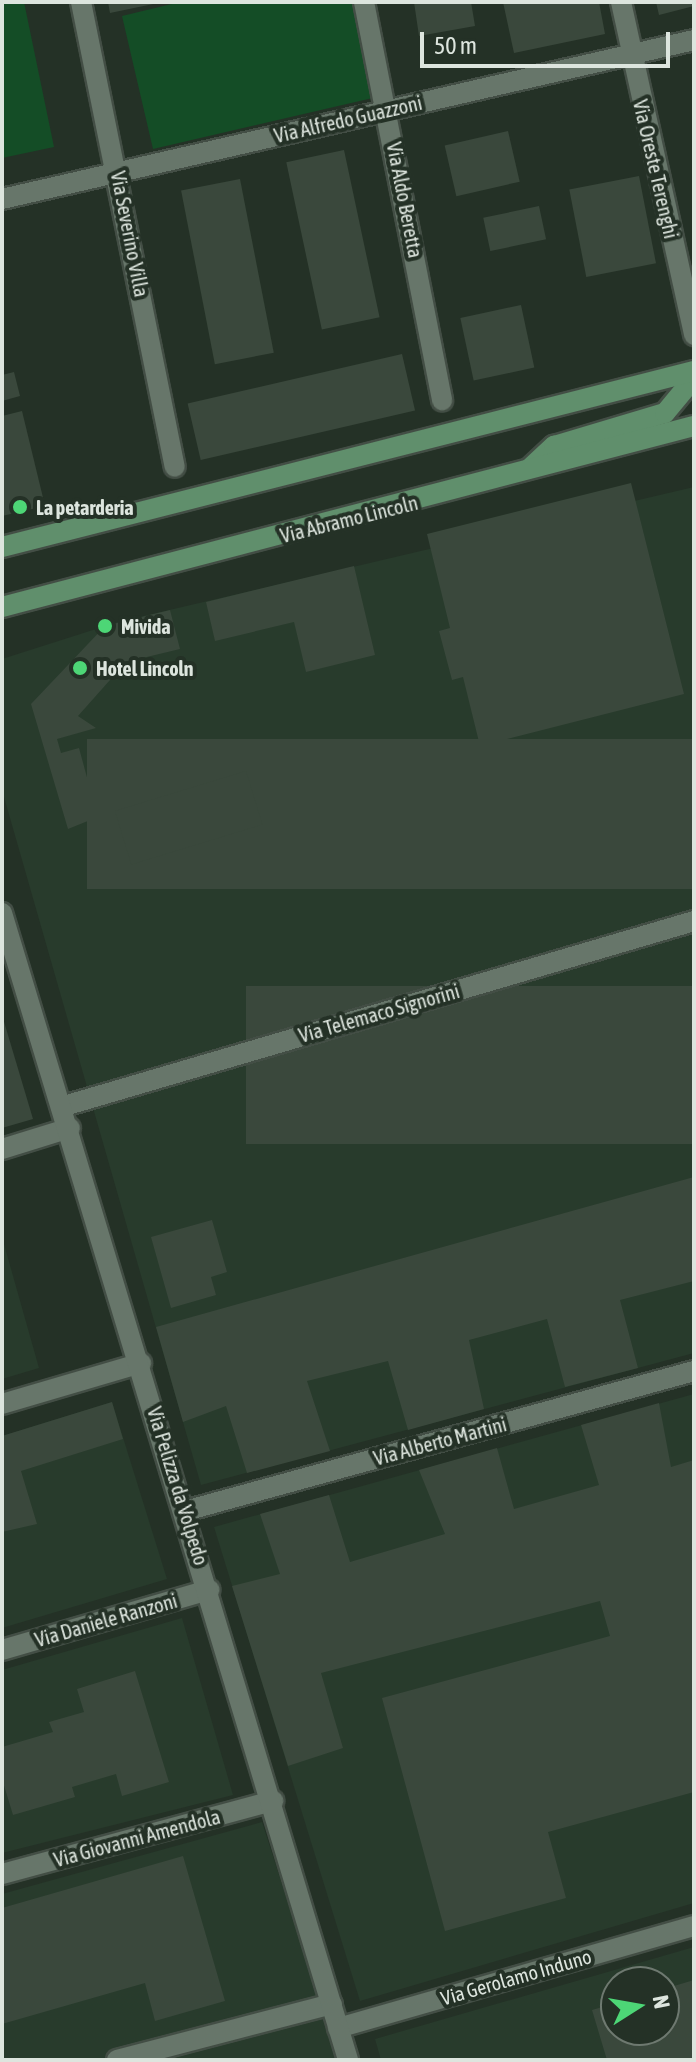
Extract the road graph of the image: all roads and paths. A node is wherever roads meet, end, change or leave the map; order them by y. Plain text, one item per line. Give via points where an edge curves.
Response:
1 (81, 2) edge
2 (364, 2) edge
3 (621, 2) edge
4 (694, 40) edge
5 (630, 54) junction
6 (388, 110) junction
7 (118, 172) junction
8 (2, 199) edge
9 (694, 335) edge
10 (694, 371) edge
11 (694, 378) edge
12 (442, 400) dead end
13 (694, 426) edge
14 (175, 467) dead end
15 (524, 473) junction
16 (2, 547) edge
17 (2, 607) edge
18 (2, 913) edge
19 (694, 921) edge
20 (64, 1106) junction
21 (70, 1128) junction
22 (2, 1149) edge
23 (141, 1363) junction
24 (694, 1371) edge
25 (2, 1404) edge
26 (185, 1511) junction
27 (209, 1590) junction
28 (2, 1650) edge
29 (273, 1801) junction
30 (2, 1874) edge
31 (694, 1926) edge
32 (332, 2004) junction
33 (338, 2028) junction
34 (117, 2060) edge
35 (348, 2060) edge

1 - 7 street, Via Severino Villa
2 - 6 street, Via Aldo Beretta
3 - 5 street, Via Oreste Terenghi
4 - 5 street, Via Alfredo Guazzoni
5 - 6 street, Via Alfredo Guazzoni
5 - 9 street, Via Oreste Terenghi
6 - 7 street, Via Alfredo Guazzoni
6 - 12 street, Via Aldo Beretta
7 - 8 street, Via Alfredo Guazzoni
7 - 14 street, Via Severino Villa
10 - 16 main road
11 - 15 main road via 665,413 554,446
13 - 15 main road, Via Abramo Lincoln
15 - 17 main road, Via Abramo Lincoln
18 - 20 street, Via Pelizza da Volpedo
19 - 20 street, Via Telemaco Signorini
20 - 21 street, Via Pelizza da Volpedo
21 - 22 street
21 - 23 street, Via Pelizza da Volpedo
23 - 25 street
23 - 26 street, Via Pelizza da Volpedo
24 - 26 street, Via Alberto Martini
26 - 27 street, Via Pelizza da Volpedo
27 - 28 street, Via Daniele Ranzoni
27 - 29 street, Via Pelizza da Volpedo
29 - 30 street, Via Giovanni Amendola
29 - 32 street, Via Pelizza da Volpedo
31 - 33 street, Via Gerolamo Induno
32 - 33 street, Via Pelizza da Volpedo
32 - 34 street
33 - 35 street, Via Pelizza da Volpedo

